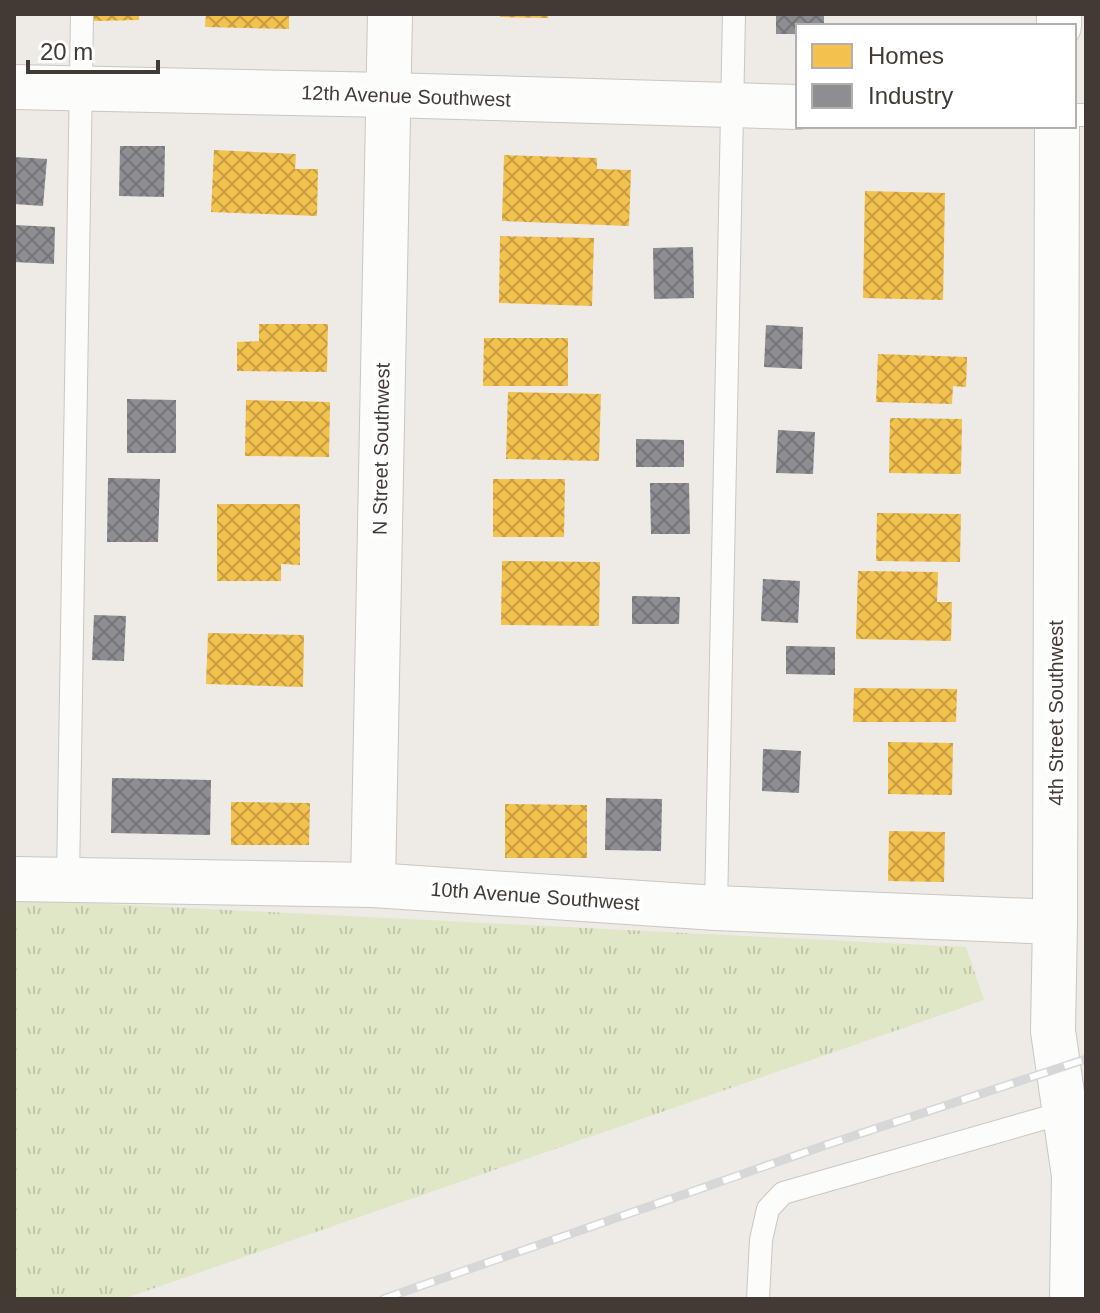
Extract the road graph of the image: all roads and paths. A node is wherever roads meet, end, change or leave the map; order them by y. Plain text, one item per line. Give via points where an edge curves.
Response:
1 (82, 14) edge
2 (390, 14) edge
3 (734, 14) edge
4 (14, 87) edge
5 (82, 88) junction
6 (388, 95) junction
7 (733, 105) junction
8 (796, 107) edge
9 (1057, 128) edge
10 (14, 879) edge
11 (68, 880) junction
12 (373, 885) junction
13 (716, 908) junction
14 (1055, 922) junction
15 (1074, 1138) edge
16 (758, 1299) edge
17 (1072, 1299) edge

1 - 5 lane
2 - 6 street, N Street Southwest
3 - 7 lane
4 - 5 street, 12th Avenue Southwest
5 - 6 street, 12th Avenue Southwest
5 - 11 lane
6 - 7 street, 12th Avenue Southwest
6 - 12 street, N Street Southwest
7 - 8 street, 12th Avenue Southwest
7 - 13 lane
9 - 14 street, 4th Street Southwest
10 - 11 street, 10th Avenue Southwest
11 - 12 street, 10th Avenue Southwest
12 - 13 street, 10th Avenue Southwest
13 - 14 street, 10th Avenue Southwest
14 - 15 street, 4th Street Southwest via 1053,1031
15 - 16 lane via 783,1193 768,1209
15 - 17 street, 4th Street Southwest

